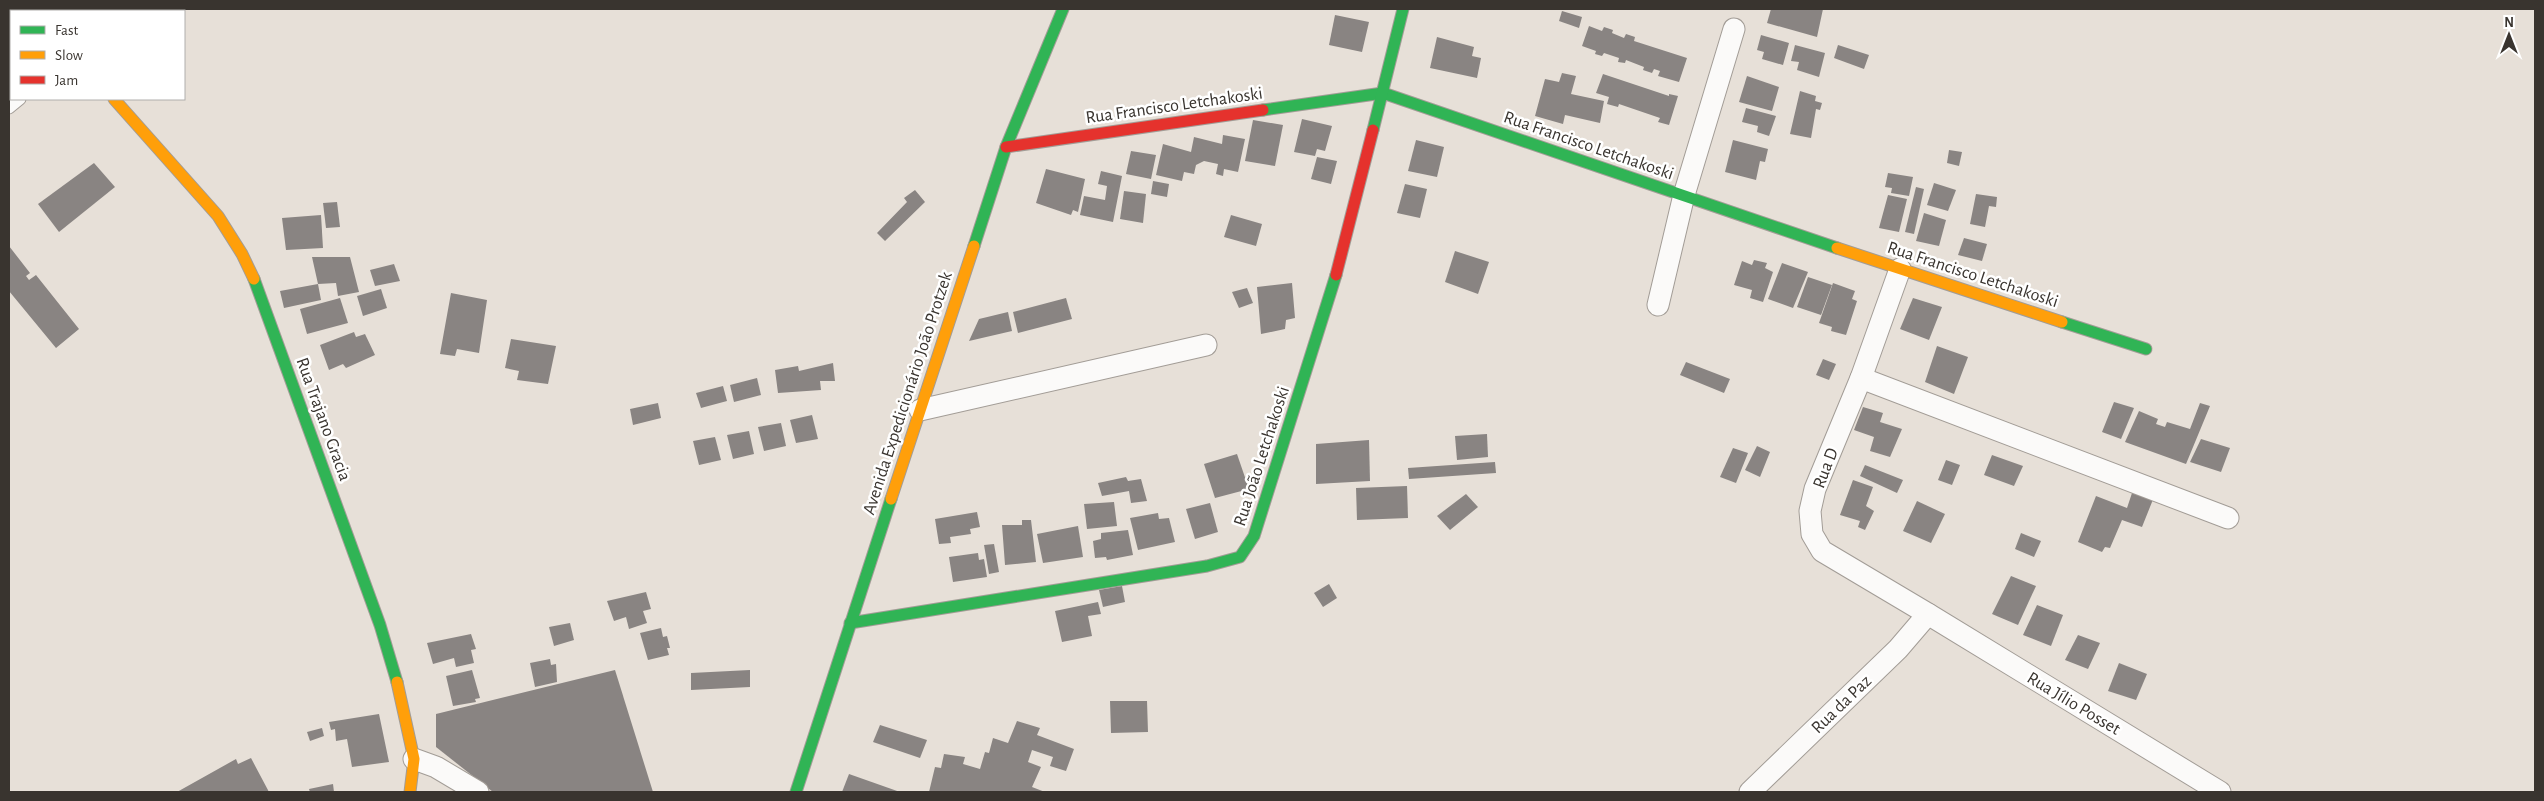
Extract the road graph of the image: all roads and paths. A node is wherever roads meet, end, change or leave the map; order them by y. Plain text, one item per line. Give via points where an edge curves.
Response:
1 (1063, 9) edge
2 (1404, 9) edge
3 (1734, 28) dead end
4 (1383, 93) junction
5 (19, 100) edge
6 (115, 100) edge
7 (9, 108) edge
8 (1006, 147) junction
9 (1684, 196) junction
10 (1900, 269) junction
11 (1658, 305) dead end
12 (1206, 345) dead end
13 (2146, 349) dead end
14 (1861, 378) junction
15 (920, 410) junction
16 (2228, 518) dead end
17 (1928, 614) junction
18 (850, 623) junction
19 (414, 759) junction
20 (410, 792) edge
21 (478, 792) edge
22 (796, 792) edge
23 (1750, 792) edge
24 (2220, 792) edge

1 - 8 main road, Avenida Expedicionário João Protzek
2 - 4 main road, Rua João Letchakoski
3 - 9 street
4 - 8 main road, Rua Francisco Letchakoski
4 - 9 main road, Rua Francisco Letchakoski
4 - 18 main road, Rua João Letchakoski via 1342,259 1254,536 1240,557 1207,566
5 - 7 lane
6 - 19 main road, Rua Trajano Gracia via 218,216 242,254 259,290 380,625 394,670
8 - 15 main road, Avenida Expedicionário João Protzek
9 - 10 main road, Rua Francisco Letchakoski
9 - 11 street
10 - 13 main road, Rua Francisco Letchakoski
10 - 14 street, Rua D
12 - 15 street
14 - 16 street
14 - 17 street, Rua D via 1815,489 1810,512 1812,534 1822,551
15 - 18 main road, Avenida Expedicionário João Protzek
17 - 23 street, Rua da Paz via 1898,649
17 - 24 street, Rua Jílio Posset
18 - 22 main road, Avenida Expedicionário João Protzek
19 - 20 main road, Rua Trajano Gracia
19 - 21 street via 436,767

